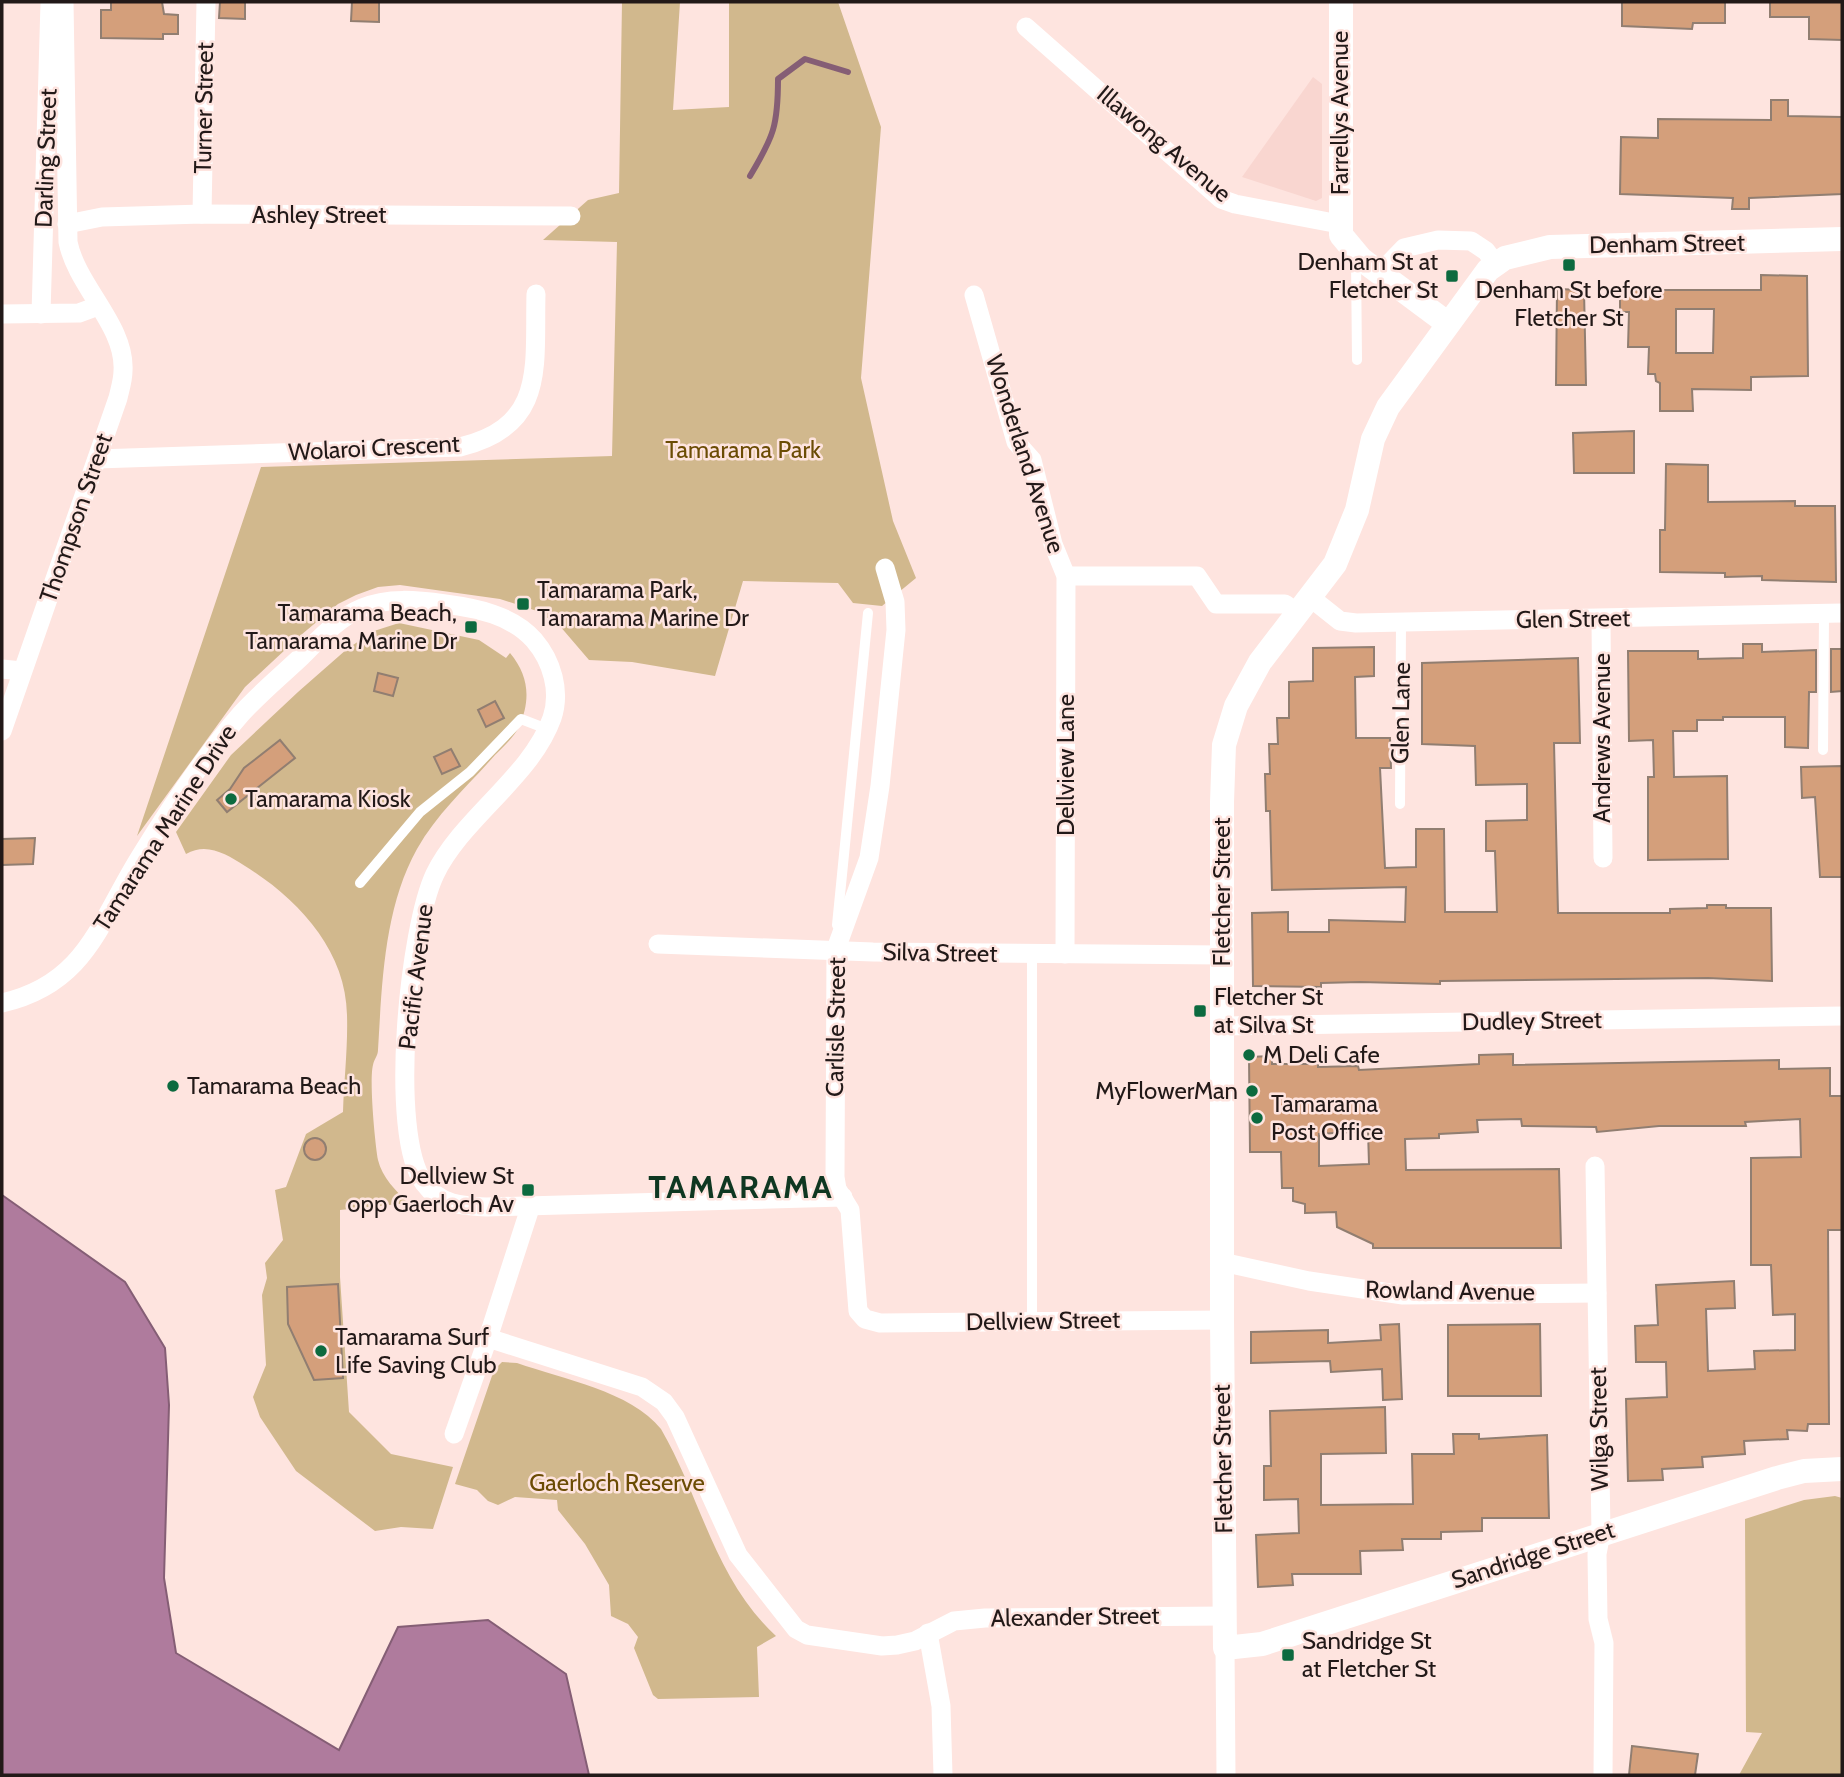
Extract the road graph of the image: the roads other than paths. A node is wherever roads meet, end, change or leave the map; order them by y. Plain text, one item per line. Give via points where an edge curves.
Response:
1 (50, 2) edge
2 (64, 2) edge
3 (206, 2) edge
4 (1341, 2) edge
5 (1026, 27) dead end
6 (202, 214) junction
7 (571, 216) dead end
8 (1339, 224) junction
9 (67, 225) junction
10 (1842, 239) edge
11 (1356, 254) junction
12 (1496, 264) junction
13 (1380, 273) junction
14 (536, 294) dead end
15 (974, 295) dead end
16 (98, 306) junction
17 (2, 314) edge
18 (41, 314) junction
19 (1447, 323) junction
20 (1357, 360) dead end
21 (97, 459) junction
22 (885, 568) dead end
23 (1066, 576) junction
24 (1304, 606) junction
25 (868, 612) dead end
26 (1833, 613) edge
27 (1601, 618) junction
28 (1401, 622) junction
29 (516, 624) joint
30 (2, 669) edge
31 (22, 671) junction
32 (547, 729) junction
33 (2, 731) edge
34 (1823, 750) dead end
35 (1401, 804) dead end
36 (1603, 858) dead end
37 (360, 883) dead end
38 (658, 944) dead end
39 (835, 949) junction
40 (1032, 954) junction
41 (1065, 954) junction
42 (1222, 955) junction
43 (2, 1003) edge
44 (1842, 1016) edge
45 (1222, 1026) junction
46 (1595, 1166) dead end
47 (843, 1197) junction
48 (530, 1208) junction
49 (1222, 1262) junction
50 (1597, 1293) junction
51 (866, 1319) joint
52 (1222, 1320) junction
53 (1032, 1321) junction
54 (488, 1338) junction
55 (454, 1434) dead end
56 (1842, 1469) edge
57 (1601, 1533) junction
58 (1224, 1616) junction
59 (928, 1633) junction
60 (1226, 1648) junction
61 (943, 1775) edge
62 (1226, 1775) edge
63 (1602, 1775) edge

1 - 18 street, Darling Street
2 - 9 street, Darling Street
3 - 6 street, Turner Street
4 - 8 street, Farrellys Avenue
5 - 8 street, Illawong Avenue via 1222,199
6 - 7 street, Ashley Street
6 - 9 street, Ashley Street via 102,217
8 - 11 street via 1341,235
9 - 16 street, Darling Street via 72,263
10 - 12 street, Denham Street via 1550,247 1521,252
11 - 13 street
11 - 20 lane
12 - 13 street via 1471,241 1438,240 1404,248
12 - 19 street, Denham Street
13 - 19 street
14 - 21 street, Wolaroi Crescent via 534,383 524,407 508,426 486,440 460,447
15 - 23 street, Wonderland Avenue via 1016,442 1032,460
16 - 18 street via 79,313
16 - 21 street, Thompson Street via 117,339 123,371
17 - 18 street
19 - 24 street, Fletcher Street via 1380,422 1350,531 1335,564
21 - 31 street, Thompson Street
22 - 39 street, Carlisle Street via 895,603 896,630 880,786 869,858
23 - 24 street, Wonderland Avenue via 1197,576 1216,604
23 - 41 street, Dellview Lane
24 - 28 street, Glen Street via 1340,621
24 - 42 street, Fletcher Street via 1260,662 1228,728 1223,764
25 - 39 lane
26 - 27 street, Glen Street
26 - 34 lane
27 - 28 street, Glen Street
27 - 36 street, Andrews Avenue
28 - 35 lane, Glen Lane
29 - 32 street, Pacific Avenue via 535,642 552,671 555,707
29 - 43 street, Tamarama Marine Drive via 475,609 397,600 361,608 338,622 239,717 152,838 73,966 43,990
30 - 31 street
31 - 33 street, Thompson Street
32 - 37 lane via 521,719 470,772 420,812
32 - 48 street, Pacific Avenue via 442,861 428,889 418,931 405,1070 410,1145 415,1166 429,1189 459,1206
38 - 39 street, Silva Street
39 - 40 street, Silva Street
39 - 47 street, Carlisle Street via 835,1177
40 - 41 street, Silva Street
40 - 53 lane
41 - 42 street, Silva Street
42 - 45 street, Fletcher Street
44 - 45 street, Dudley Street
45 - 49 street, Fletcher Street
46 - 50 street, Wilga Street
47 - 48 street
47 - 51 street, Carlisle Street via 850,1210 855,1299
48 - 54 street
49 - 50 street, Rowland Avenue via 1403,1295
49 - 52 street, Fletcher Street
50 - 57 street, Wilga Street
51 - 53 street, Dellview Street via 880,1323
52 - 53 street, Dellview Street
52 - 58 street, Fletcher Street
54 - 55 street
54 - 59 street, Alexander Street via 642,1387 664,1402 738,1555 796,1629 807,1635 882,1646 906,1644
56 - 57 street, Sandridge Street via 1777,1478
57 - 60 street, Sandridge Street via 1262,1644
57 - 63 street, Wilga Street via 1597,1554 1598,1619 1605,1643
58 - 59 street, Alexander Street via 985,1618 954,1621
58 - 60 street, Fletcher Street
59 - 61 street via 941,1706
60 - 62 street, Fletcher Street

